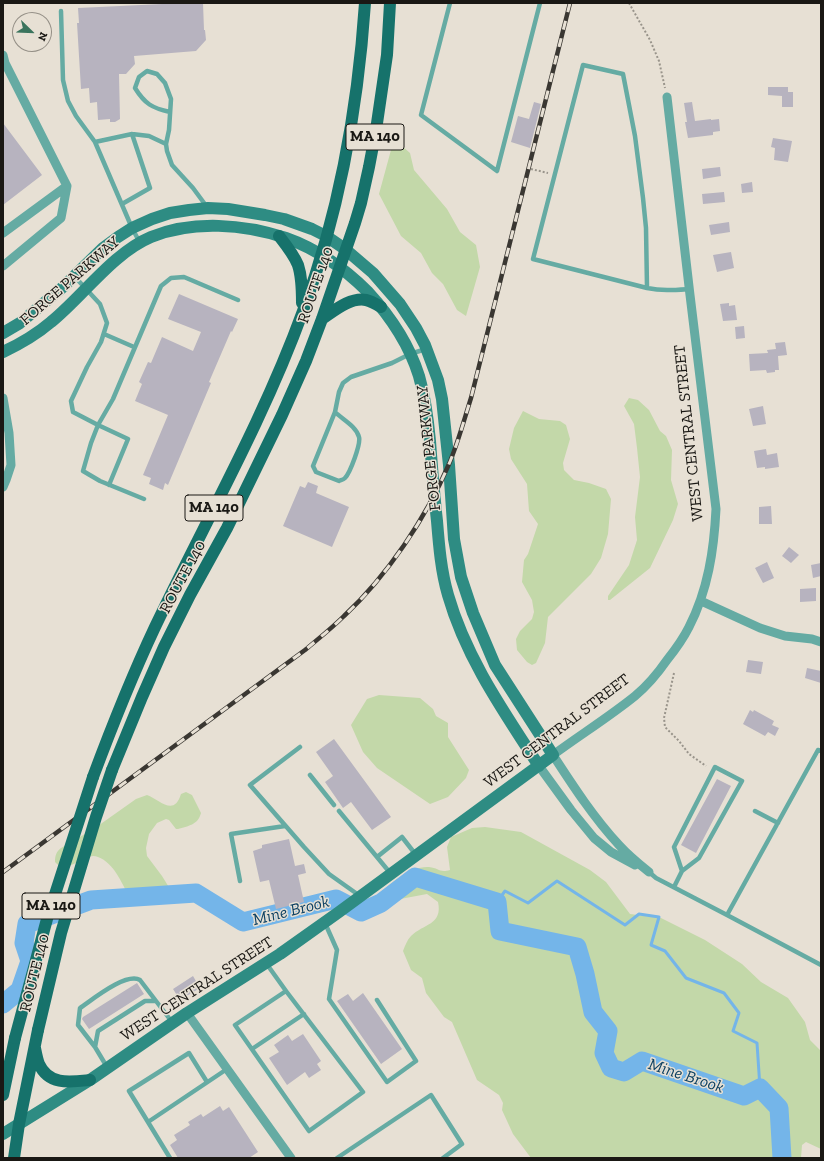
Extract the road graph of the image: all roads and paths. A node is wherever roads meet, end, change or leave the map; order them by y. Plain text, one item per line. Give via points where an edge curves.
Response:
1 (365, 3) edge
2 (390, 3) edge
3 (450, 3) edge
4 (540, 3) edge
5 (629, 3) edge
6 (61, 11) dead end
7 (4, 60) edge
8 (668, 97) joint
9 (170, 112) junction
10 (132, 134) junction
11 (95, 142) junction
12 (166, 144) junction
13 (531, 169) dead end
14 (555, 175) junction
15 (67, 186) junction
16 (122, 204) junction
17 (208, 208) junction
18 (132, 228) junction
19 (3, 233) edge
20 (279, 236) junction
21 (326, 236) junction
22 (140, 243) junction
23 (346, 250) junction
24 (321, 254) junction
25 (3, 266) edge
26 (339, 266) junction
27 (74, 276) junction
28 (647, 288) junction
29 (86, 289) junction
30 (689, 289) junction
31 (238, 300) dead end
32 (381, 307) junction
33 (303, 312) junction
34 (322, 319) junction
35 (3, 333) edge
36 (104, 334) junction
37 (134, 347) junction
38 (426, 349) junction
39 (3, 352) edge
40 (410, 354) junction
41 (3, 398) edge
42 (334, 412) junction
43 (98, 425) junction
44 (109, 485) junction
45 (3, 487) edge
46 (144, 499) dead end
47 (701, 601) junction
48 (821, 642) edge
49 (674, 673) dead end
50 (300, 747) dead end
51 (821, 751) edge
52 (553, 755) junction
53 (539, 766) junction
54 (706, 766) dead end
55 (310, 775) dead end
56 (334, 805) dead end
57 (339, 811) dead end
58 (755, 811) dead end
59 (778, 824) junction
60 (285, 826) junction
61 (416, 855) junction
62 (377, 857) junction
63 (649, 872) junction
64 (682, 872) junction
65 (391, 874) junction
66 (240, 881) dead end
67 (674, 887) junction
68 (356, 899) junction
69 (727, 914) junction
70 (324, 922) junction
71 (266, 963) junction
72 (821, 965) edge
73 (286, 991) junction
74 (377, 1000) dead end
75 (156, 1001) junction
76 (187, 1013) junction
77 (304, 1014) junction
78 (172, 1024) junction
79 (35, 1046) junction
80 (95, 1047) junction
81 (252, 1050) junction
82 (108, 1068) junction
83 (227, 1068) junction
84 (90, 1080) junction
85 (207, 1082) junction
86 (3, 1095) edge
87 (148, 1122) junction
88 (19, 1124) junction
89 (3, 1134) edge
90 (14, 1158) edge
91 (170, 1158) edge
92 (291, 1158) edge
93 (338, 1158) edge
94 (443, 1158) edge

1 - 21 main road, ROUTE 140 / MA 140 via 351,124
2 - 23 main road, ROUTE 140 / MA 140 via 387,55 373,149 361,203
3 - 4 lane via 421,115 497,171
5 - 8 path via 659,60
6 - 11 lane via 63,80 68,101
7 - 15 street
8 - 30 street, WEST CENTRAL STREET
9 - 9 lane via 171,99 165,82 157,74 147,72 139,77 135,88 142,98 156,109
9 - 12 lane
10 - 11 lane
10 - 12 lane via 149,136
10 - 16 lane via 150,188
11 - 16 lane
12 - 17 lane via 172,165
13 - 14 path
14 - 28 lane via 533,259
14 - 28 lane via 583,65 623,74 643,198
15 - 19 street
15 - 25 street via 61,218
16 - 18 lane
17 - 18 street, FORGE PARKWAY via 170,213
17 - 21 street, FORGE PARKWAY via 265,215 298,224
18 - 22 lane
18 - 27 street, FORGE PARKWAY via 103,248
20 - 22 street, FORGE PARKWAY via 244,228 206,226 169,231
20 - 24 street, FORGE PARKWAY
20 - 33 main road via 298,265 302,282
21 - 23 street, FORGE PARKWAY
21 - 24 main road, ROUTE 140 / MA 140
22 - 29 street, FORGE PARKWAY via 120,257
23 - 26 main road, ROUTE 140 / MA 140
23 - 38 street, FORGE PARKWAY via 377,278 400,304
24 - 26 street, FORGE PARKWAY
24 - 33 main road, ROUTE 140 / MA 140
26 - 32 street, FORGE PARKWAY
26 - 34 main road, ROUTE 140 / MA 140
27 - 29 lane
27 - 35 street, FORGE PARKWAY via 20,323
28 - 30 lane via 661,291
29 - 36 lane via 100,304 107,323
29 - 39 street, FORGE PARKWAY via 51,323
30 - 47 street, WEST CENTRAL STREET via 716,509 710,566
31 - 37 lane via 184,277 171,278 161,286
32 - 34 main road via 366,300 356,300
32 - 40 street, FORGE PARKWAY via 402,337
33 - 86 main road, ROUTE 140 / MA 140, bridge via 263,407 125,694 93,777 47,919 15,1038
34 - 79 main road, ROUTE 140 / MA 140, bridge via 279,422 164,647 112,770 61,933
36 - 37 lane
36 - 43 lane via 71,401 73,412
37 - 43 lane via 113,398
38 - 40 lane
38 - 52 street, FORGE PARKWAY via 442,399 454,539 461,577 495,665
40 - 42 lane via 351,377 343,383
40 - 53 street, FORGE PARKWAY via 419,377 427,414 440,556 448,594 460,630 476,664
41 - 45 street via 11,465
42 - 42 lane via 313,466 316,472 339,481 345,478 352,465 359,437 354,428
43 - 44 lane via 84,471
43 - 44 lane via 128,439
44 - 46 lane
47 - 48 street via 760,628 785,636
47 - 52 street, WEST CENTRAL STREET via 689,628 674,650 656,675 636,696
49 - 54 path via 664,718 665,727 689,754
50 - 60 lane via 250,785
51 - 59 lane via 818,750
52 - 53 street, WEST CENTRAL STREET
52 - 63 street via 594,816 619,846
53 - 61 street, WEST CENTRAL STREET
53 - 63 street via 594,838 612,852
55 - 56 lane
57 - 62 lane
58 - 59 lane
59 - 69 lane
60 - 66 lane via 231,834
60 - 68 lane
61 - 62 lane via 402,837
61 - 65 street, WEST CENTRAL STREET
62 - 65 lane
63 - 67 lane
64 - 64 lane via 699,858 742,781 715,767 674,847
64 - 67 lane
65 - 68 street, WEST CENTRAL STREET
67 - 69 lane
68 - 70 street, WEST CENTRAL STREET
69 - 72 lane
70 - 71 street, WEST CENTRAL STREET
70 - 74 lane via 337,950 328,999 387,1082 416,1061
71 - 73 lane
71 - 76 street, WEST CENTRAL STREET
73 - 77 lane
73 - 81 lane via 235,1025
75 - 78 lane
75 - 80 lane via 145,1001 98,1031
75 - 80 lane via 140,980 131,978 119,982 80,1008 78,1025
76 - 78 street, WEST CENTRAL STREET
76 - 83 street
77 - 81 lane
77 - 81 lane via 363,1092 309,1131
78 - 82 street, WEST CENTRAL STREET
79 - 84 main road via 39,1065 51,1078 66,1082
79 - 88 main road, ROUTE 140 / MA 140
80 - 82 lane
82 - 84 street, WEST CENTRAL STREET
83 - 85 lane
83 - 92 street
84 - 88 street, WEST CENTRAL STREET
85 - 87 lane
85 - 87 lane via 189,1053 129,1091
87 - 91 lane
88 - 89 street, WEST CENTRAL STREET
88 - 90 main road, MA 140
93 - 94 lane via 431,1095 462,1144

